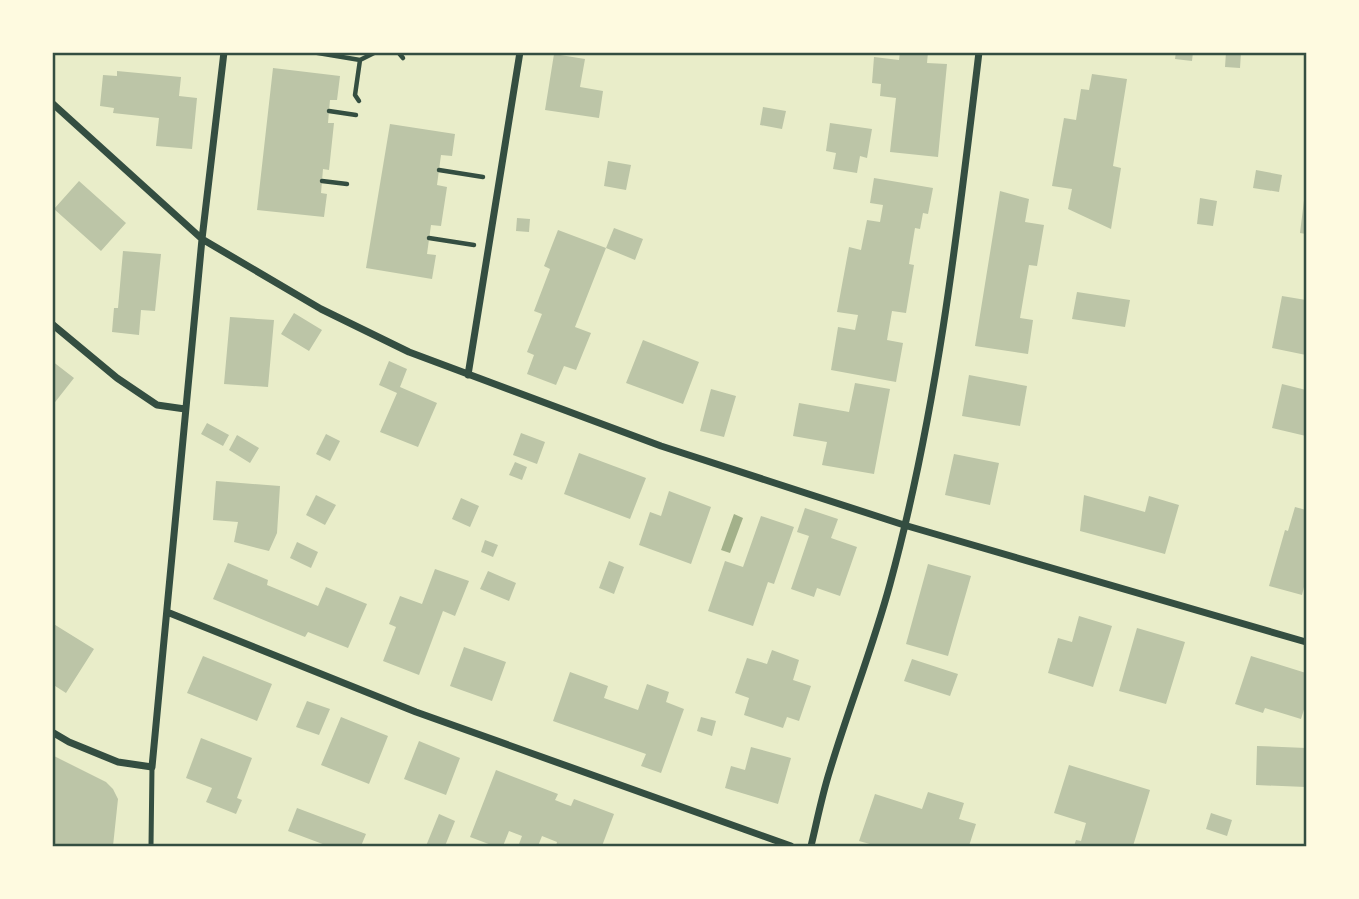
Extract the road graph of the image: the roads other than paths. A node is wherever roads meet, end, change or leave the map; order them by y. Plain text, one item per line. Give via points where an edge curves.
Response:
1 (224, 52) edge
2 (520, 52) edge
3 (979, 52) edge
4 (52, 103) edge
5 (202, 239) junction
6 (52, 324) edge
7 (468, 374) junction
8 (185, 409) junction
9 (904, 525) junction
10 (167, 612) junction
11 (1307, 642) edge
12 (52, 732) edge
13 (152, 767) junction
14 (151, 846) edge
15 (791, 846) edge
16 (811, 846) edge

1 - 5 street
2 - 7 street
3 - 9 street via 953,264
4 - 5 street
5 - 7 street via 333,314 409,352
5 - 8 street
6 - 8 street via 157,405
7 - 9 street via 671,449
8 - 10 street
9 - 11 street
9 - 16 street via 891,583 829,771
10 - 13 street
10 - 15 street via 416,712
12 - 13 street via 118,762
13 - 14 lane

